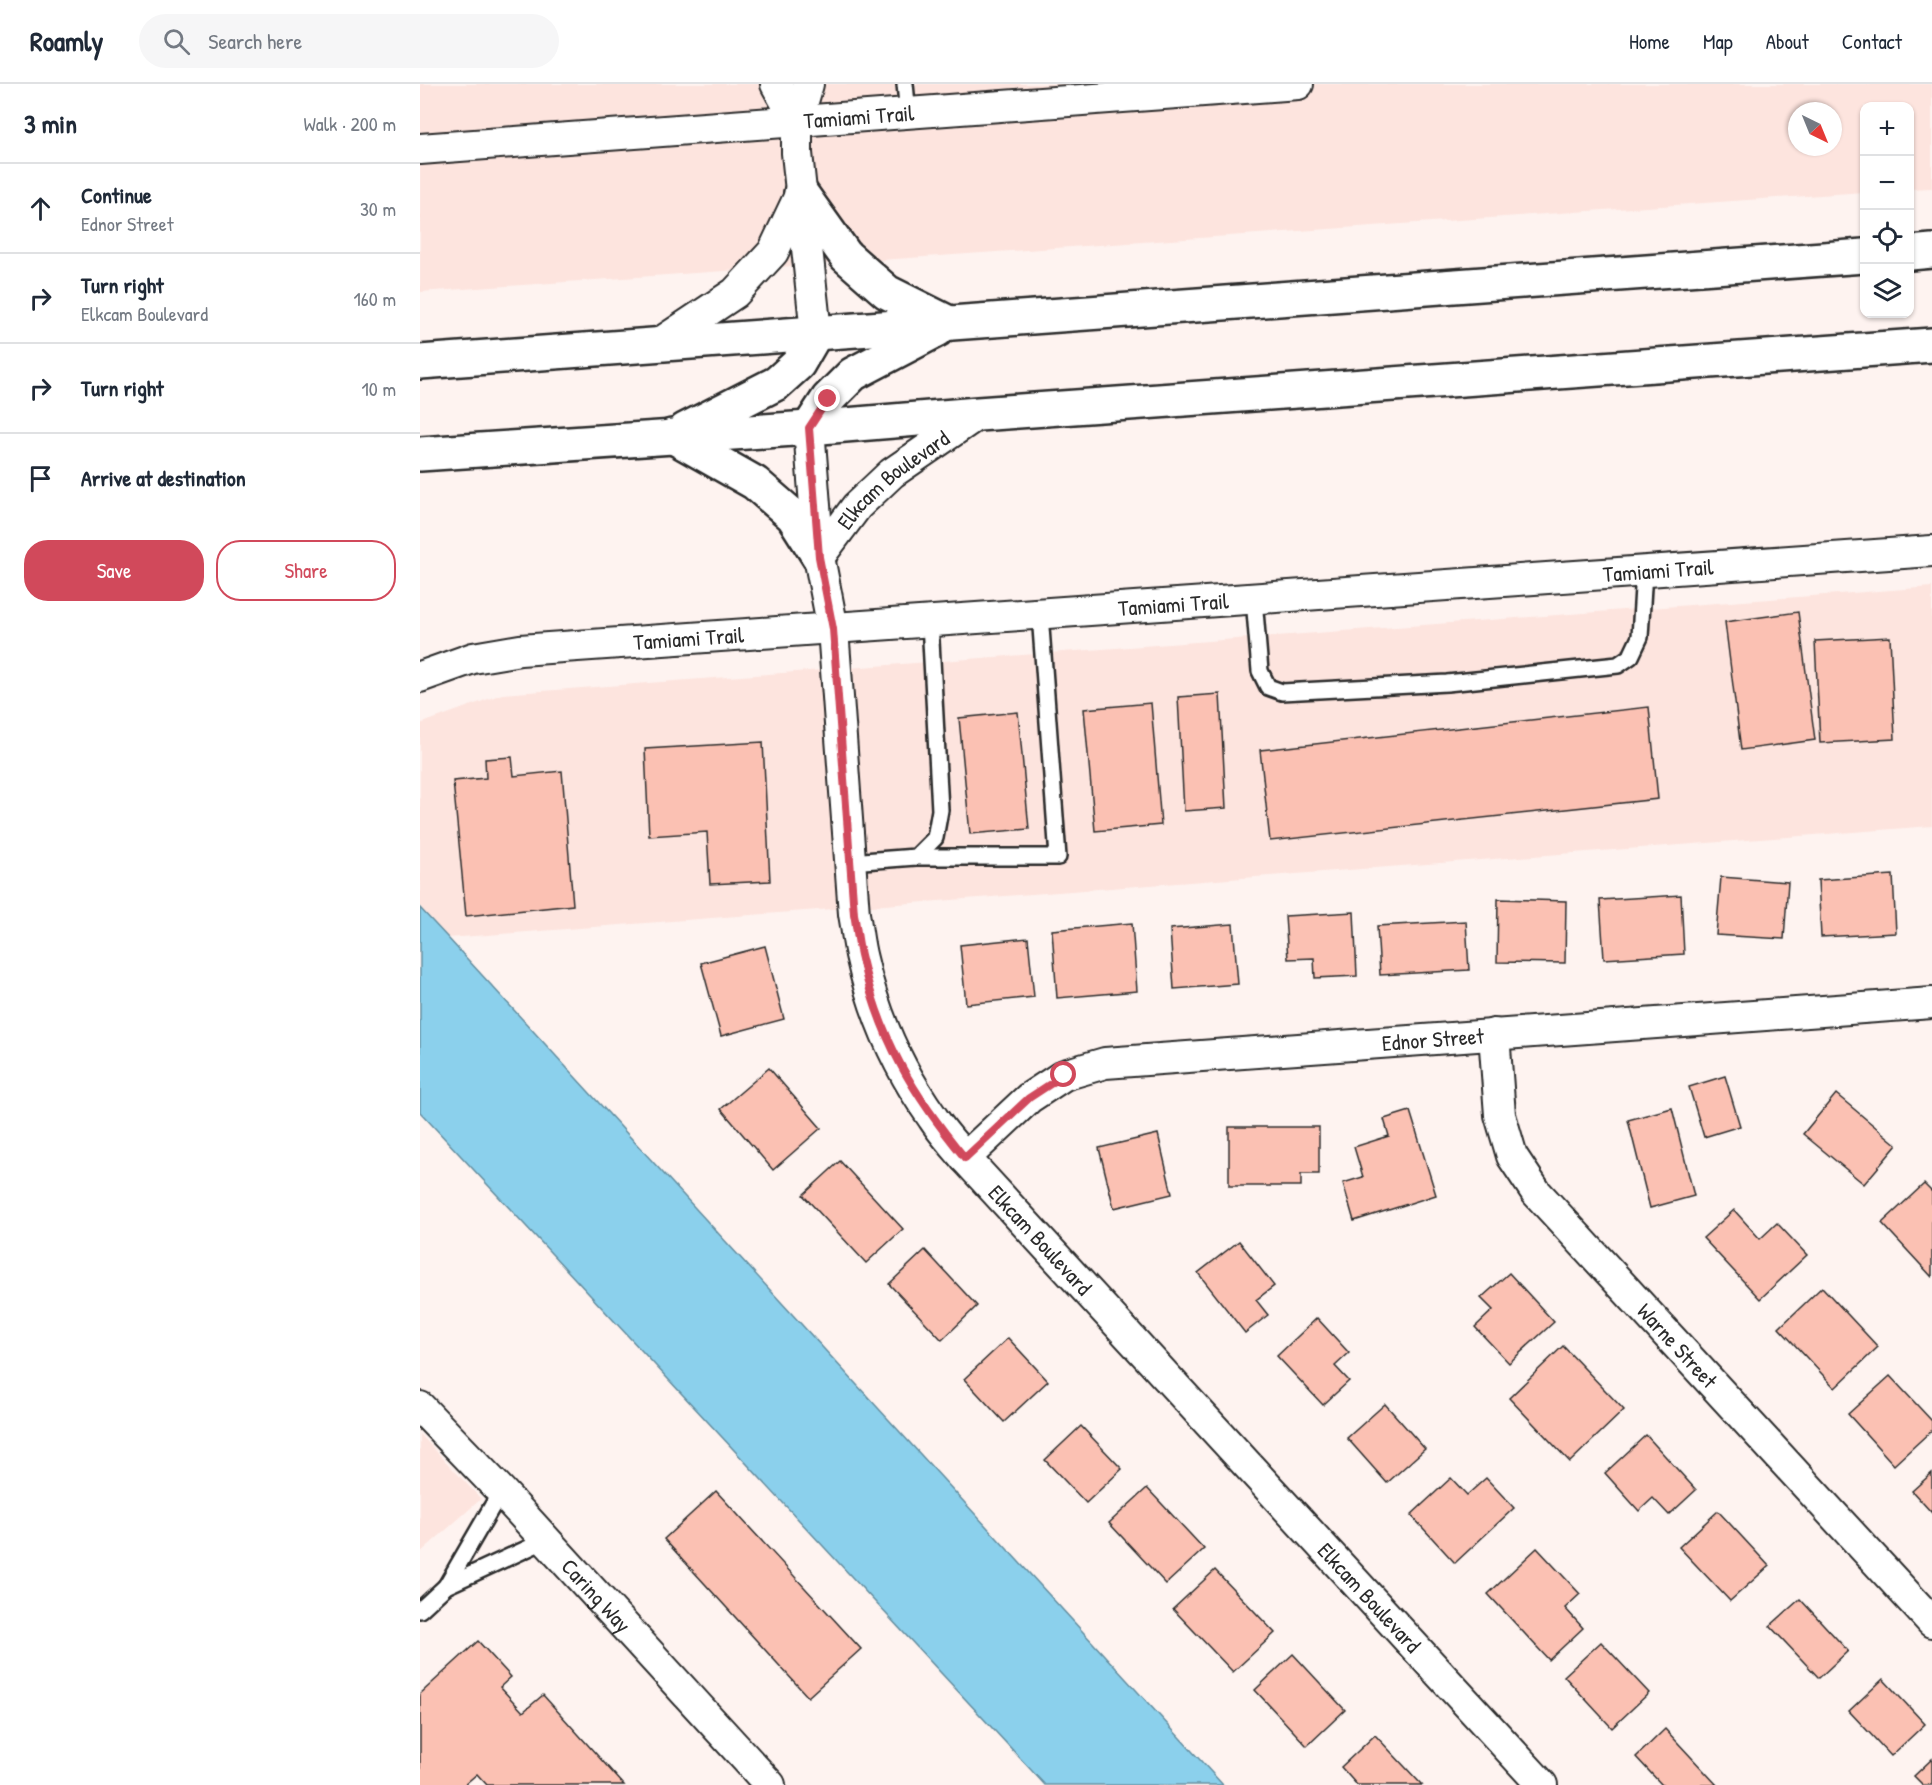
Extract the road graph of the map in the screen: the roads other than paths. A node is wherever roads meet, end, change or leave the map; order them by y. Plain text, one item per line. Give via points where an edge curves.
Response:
1 (776, 84) edge
2 (808, 84) edge
3 (905, 84) edge
4 (1298, 84) edge
5 (908, 114) junction
6 (797, 122) junction
7 (420, 142) edge
8 (420, 149) edge
9 (801, 194) junction
10 (1932, 251) edge
11 (1914, 253) edge
12 (1860, 256) edge
13 (949, 324) junction
14 (816, 333) junction
15 (657, 345) junction
16 (1932, 345) edge
17 (420, 362) edge
18 (978, 414) junction
19 (809, 428) junction
20 (672, 436) junction
21 (420, 454) edge
22 (1932, 550) edge
23 (819, 557) junction
24 (1644, 571) junction
25 (1254, 599) junction
26 (1040, 614) junction
27 (930, 622) junction
28 (833, 629) junction
29 (420, 677) edge
30 (916, 857) junction
31 (850, 862) junction
32 (1932, 1002) edge
33 (1494, 1034) junction
34 (965, 1158) junction
35 (420, 1407) edge
36 (501, 1491) junction
37 (546, 1540) junction
38 (446, 1586) junction
39 (420, 1610) edge
40 (1932, 1622) edge
41 (770, 1785) edge
42 (1542, 1785) edge

1 - 6 street
2 - 6 street
3 - 5 lane
4 - 5 street, Tamiami Trail
5 - 6 street, Tamiami Trail
6 - 8 street, Tamiami Trail
6 - 9 street
7 - 8 lane
9 - 13 main road via 846,256 878,285
9 - 14 street
9 - 15 street via 772,252 735,292
10 - 11 main road
12 - 13 main road
13 - 14 main road
13 - 19 main road via 853,375 828,399
14 - 15 main road
14 - 20 main road via 798,364 777,383
15 - 17 main road
16 - 18 main road
18 - 19 main road
18 - 23 street, Elkcam Boulevard via 891,473 857,507
19 - 20 main road
19 - 23 street, Elkcam Boulevard
20 - 21 main road
20 - 23 main road via 754,483 793,516
22 - 24 street, Tamiami Trail
23 - 28 street, Elkcam Boulevard
24 - 25 street, Tamiami Trail
24 - 25 lane via 1640,637 1631,656 1618,665 1447,683 1282,692 1268,687 1260,670
25 - 26 street, Tamiami Trail
26 - 27 street, Tamiami Trail
26 - 30 lane via 1058,857
27 - 28 street, Tamiami Trail
27 - 30 lane via 940,810 935,838
28 - 29 street, Tamiami Trail via 520,650 473,658
28 - 31 street, Elkcam Boulevard
30 - 31 lane
31 - 34 street, Elkcam Boulevard via 861,958 889,1043 934,1120
32 - 33 street, Ednor Street
33 - 34 street, Ednor Street via 1105,1063 1064,1075 1029,1098
33 - 40 street, Warne Street via 1500,1114 1512,1156 1536,1191
34 - 42 street, Elkcam Boulevard
35 - 36 street, Caring Way
36 - 37 street, Caring Way
36 - 38 lane
37 - 38 lane
37 - 41 street, Caring Way
38 - 39 lane

